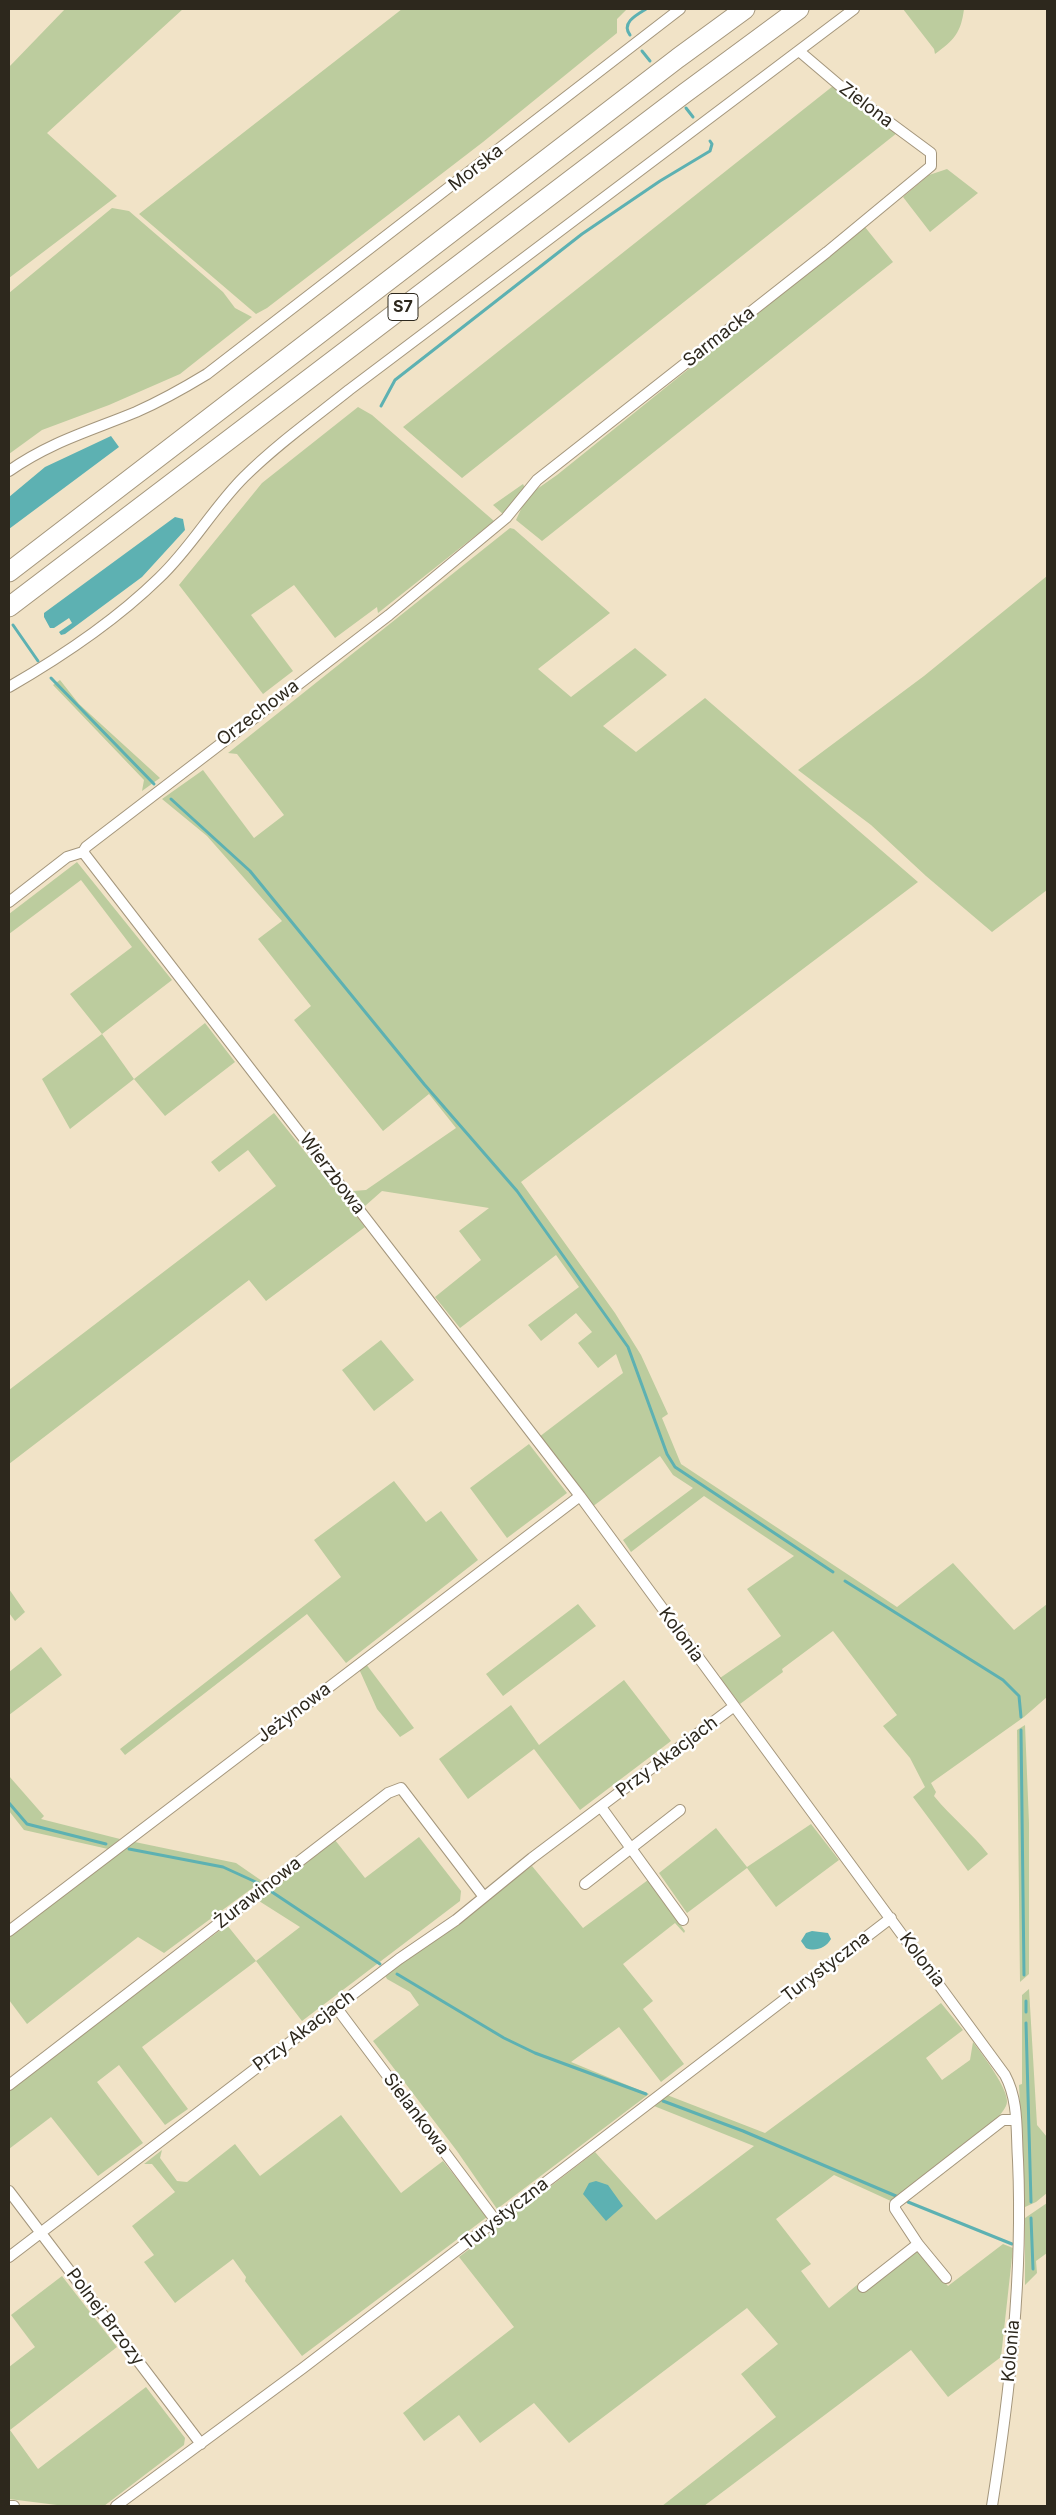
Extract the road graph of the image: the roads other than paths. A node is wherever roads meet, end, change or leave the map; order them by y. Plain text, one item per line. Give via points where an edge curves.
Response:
1 (680, 9) edge
2 (745, 9) edge
3 (799, 9) edge
4 (854, 9) edge
5 (798, 51) junction
6 (933, 157) joint
7 (9, 471) edge
8 (506, 518) joint
9 (9, 572) edge
10 (9, 607) edge
11 (9, 688) edge
12 (83, 852) junction
13 (9, 902) edge
14 (580, 1496) junction
15 (733, 1707) junction
16 (601, 1807) junction
17 (680, 1810) dead end
18 (631, 1848) junction
19 (584, 1884) dead end
20 (484, 1897) junction
21 (891, 1918) junction
22 (683, 1920) dead end
23 (9, 1931) edge
24 (336, 2006) junction
25 (9, 2084) edge
26 (1016, 2120) junction
27 (9, 2192) edge
28 (496, 2220) junction
29 (40, 2234) junction
30 (918, 2244) junction
31 (9, 2257) edge
32 (946, 2278) dead end
33 (863, 2287) dead end
34 (201, 2444) junction
35 (9, 2506) edge
36 (14, 2506) edge
37 (116, 2506) edge
38 (992, 2506) edge

1 - 7 street, Morska via 207,374 158,402 77,433
2 - 9 highway, S7
3 - 10 highway, S7
4 - 5 street
5 - 6 street, Zielona via 932,153
5 - 11 street via 273,451 242,479 186,550 158,579 111,619
6 - 8 street, Sarmacka via 931,166 828,252 537,480
8 - 12 street, Orzechowa via 388,615 153,794
12 - 13 street, Orzechowa via 67,857
12 - 14 street, Wierzbowa
14 - 15 street, Kolonia
14 - 23 street, Jeżynowa
15 - 16 street, Przy Akacjach
15 - 21 street, Kolonia
16 - 18 street, Przy Akacjach
16 - 20 street, Przy Akacjach
17 - 18 street
18 - 19 street
18 - 22 street, Przy Akacjach
20 - 24 street, Przy Akacjach
20 - 25 street, Żurawinowa via 401,1788 388,1793
21 - 26 street, Kolonia via 1005,2074 1015,2102
21 - 28 street, Turystyczna
24 - 28 street, Sielankowa
24 - 29 street, Przy Akacjach
26 - 30 street via 1003,2120 898,2201 895,2209
26 - 38 street, Kolonia via 1019,2263 1004,2426
27 - 29 street, Polnej Brzozy
28 - 34 street, Turystyczna
29 - 31 street, Przy Akacjach
29 - 34 street, Polnej Brzozy
30 - 32 street
30 - 33 street
34 - 37 street, Turystyczna
35 - 36 street

